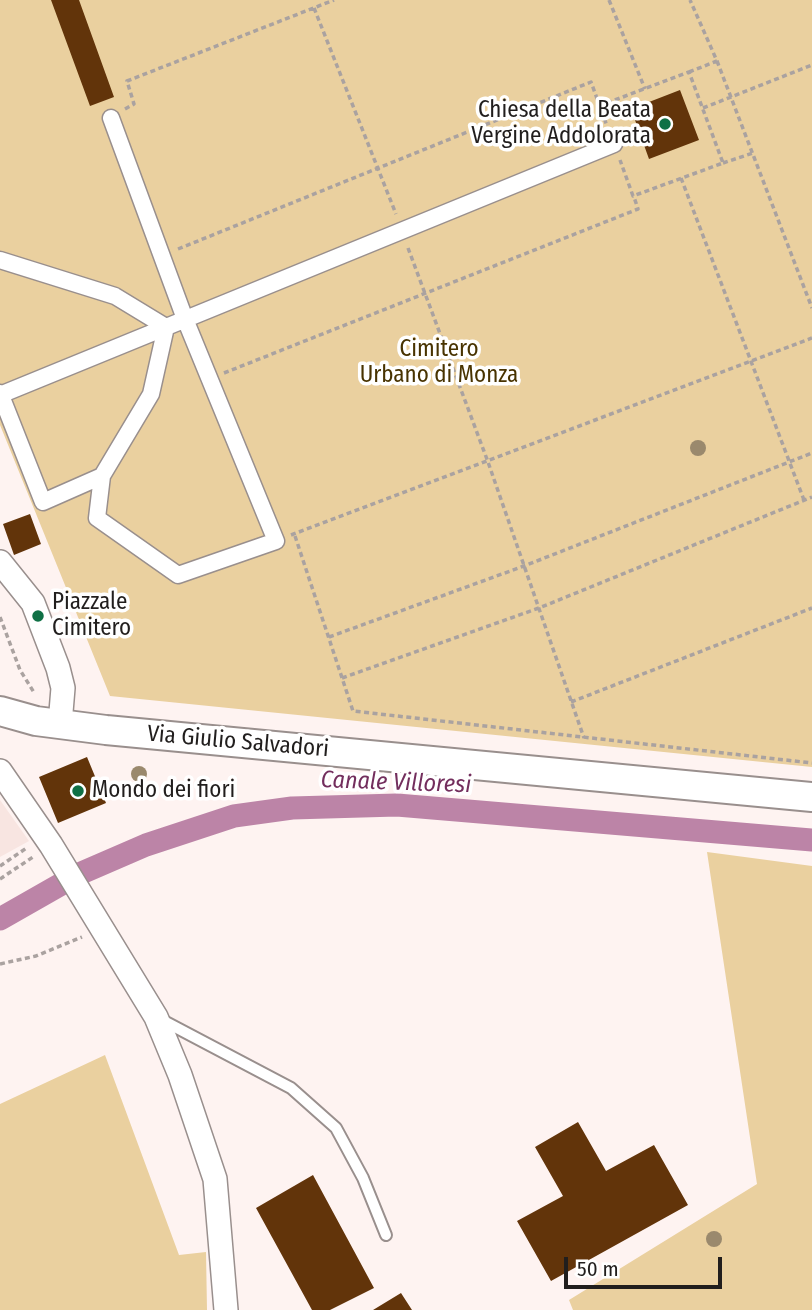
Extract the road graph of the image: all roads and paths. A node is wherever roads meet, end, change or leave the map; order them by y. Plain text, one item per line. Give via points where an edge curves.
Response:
1 (334, 0) edge
2 (609, 0) edge
3 (690, 0) edge
4 (314, 8) junction
5 (717, 61) junction
6 (812, 65) edge
7 (689, 72) junction
8 (645, 89) junction
9 (732, 96) junction
10 (600, 106) junction
11 (702, 108) junction
12 (111, 118) joint
13 (614, 144) junction
14 (753, 153) junction
15 (723, 163) junction
16 (378, 168) junction
17 (681, 178) junction
18 (634, 196) junction
19 (402, 230) junction
20 (162, 256) junction
21 (0, 260) edge
22 (425, 295) junction
23 (812, 308) edge
24 (185, 319) junction
25 (166, 327) junction
26 (812, 338) edge
27 (751, 362) junction
28 (209, 379) junction
29 (0, 394) edge
30 (812, 453) edge
31 (488, 462) junction
32 (790, 462) junction
33 (102, 476) junction
34 (812, 497) edge
35 (804, 500) junction
36 (294, 534) junction
37 (276, 541) junction
38 (0, 562) edge
39 (524, 566) junction
40 (539, 608) junction
41 (812, 608) edge
42 (329, 638) junction
43 (342, 678) junction
44 (571, 702) junction
45 (0, 711) edge
46 (60, 724) junction
47 (584, 738) junction
48 (812, 763) edge
49 (0, 771) edge
50 (812, 797) edge
51 (52, 847) junction
52 (0, 866) edge
53 (0, 879) edge
54 (101, 930) junction
55 (0, 964) edge
56 (156, 1017) junction
57 (386, 1235) dead end
58 (226, 1310) edge

1 - 4 path
2 - 8 path
3 - 5 path
4 - 12 path via 127,81 134,104
4 - 16 path
5 - 7 path
5 - 9 path
6 - 9 path
7 - 8 path
7 - 11 path
8 - 10 path
9 - 11 path
9 - 14 path
10 - 13 path
10 - 16 path via 591,82
11 - 15 path
12 - 20 street
13 - 18 path
13 - 19 street
14 - 15 path
14 - 23 path
15 - 17 path
16 - 19 path
16 - 20 path
17 - 18 path
17 - 27 path
18 - 22 path via 638,209
19 - 22 path
19 - 24 street
20 - 24 street
21 - 25 street via 115,296
22 - 28 path
22 - 31 path
24 - 25 street
24 - 28 street
25 - 29 street
25 - 33 street via 151,394
26 - 27 path
27 - 31 path
27 - 32 path
28 - 37 street
29 - 33 street via 43,502
30 - 32 path
31 - 36 path
31 - 39 path
32 - 35 path
32 - 39 path
33 - 37 street via 97,518 178,575
34 - 35 path
35 - 40 path
36 - 37 path
36 - 42 path
38 - 46 street via 33,603 58,668 63,688
39 - 40 path
39 - 42 path
40 - 43 path
40 - 44 path
41 - 44 path
42 - 43 path
43 - 47 path via 353,711
44 - 47 path
45 - 46 street, Via Giulio Salvadori
46 - 50 street, Via Giulio Salvadori
47 - 48 path
49 - 51 street
51 - 52 path
51 - 53 path
51 - 54 street
54 - 55 path via 36,956
54 - 56 street
56 - 57 lane via 291,1088 336,1128
56 - 58 street via 215,1179

